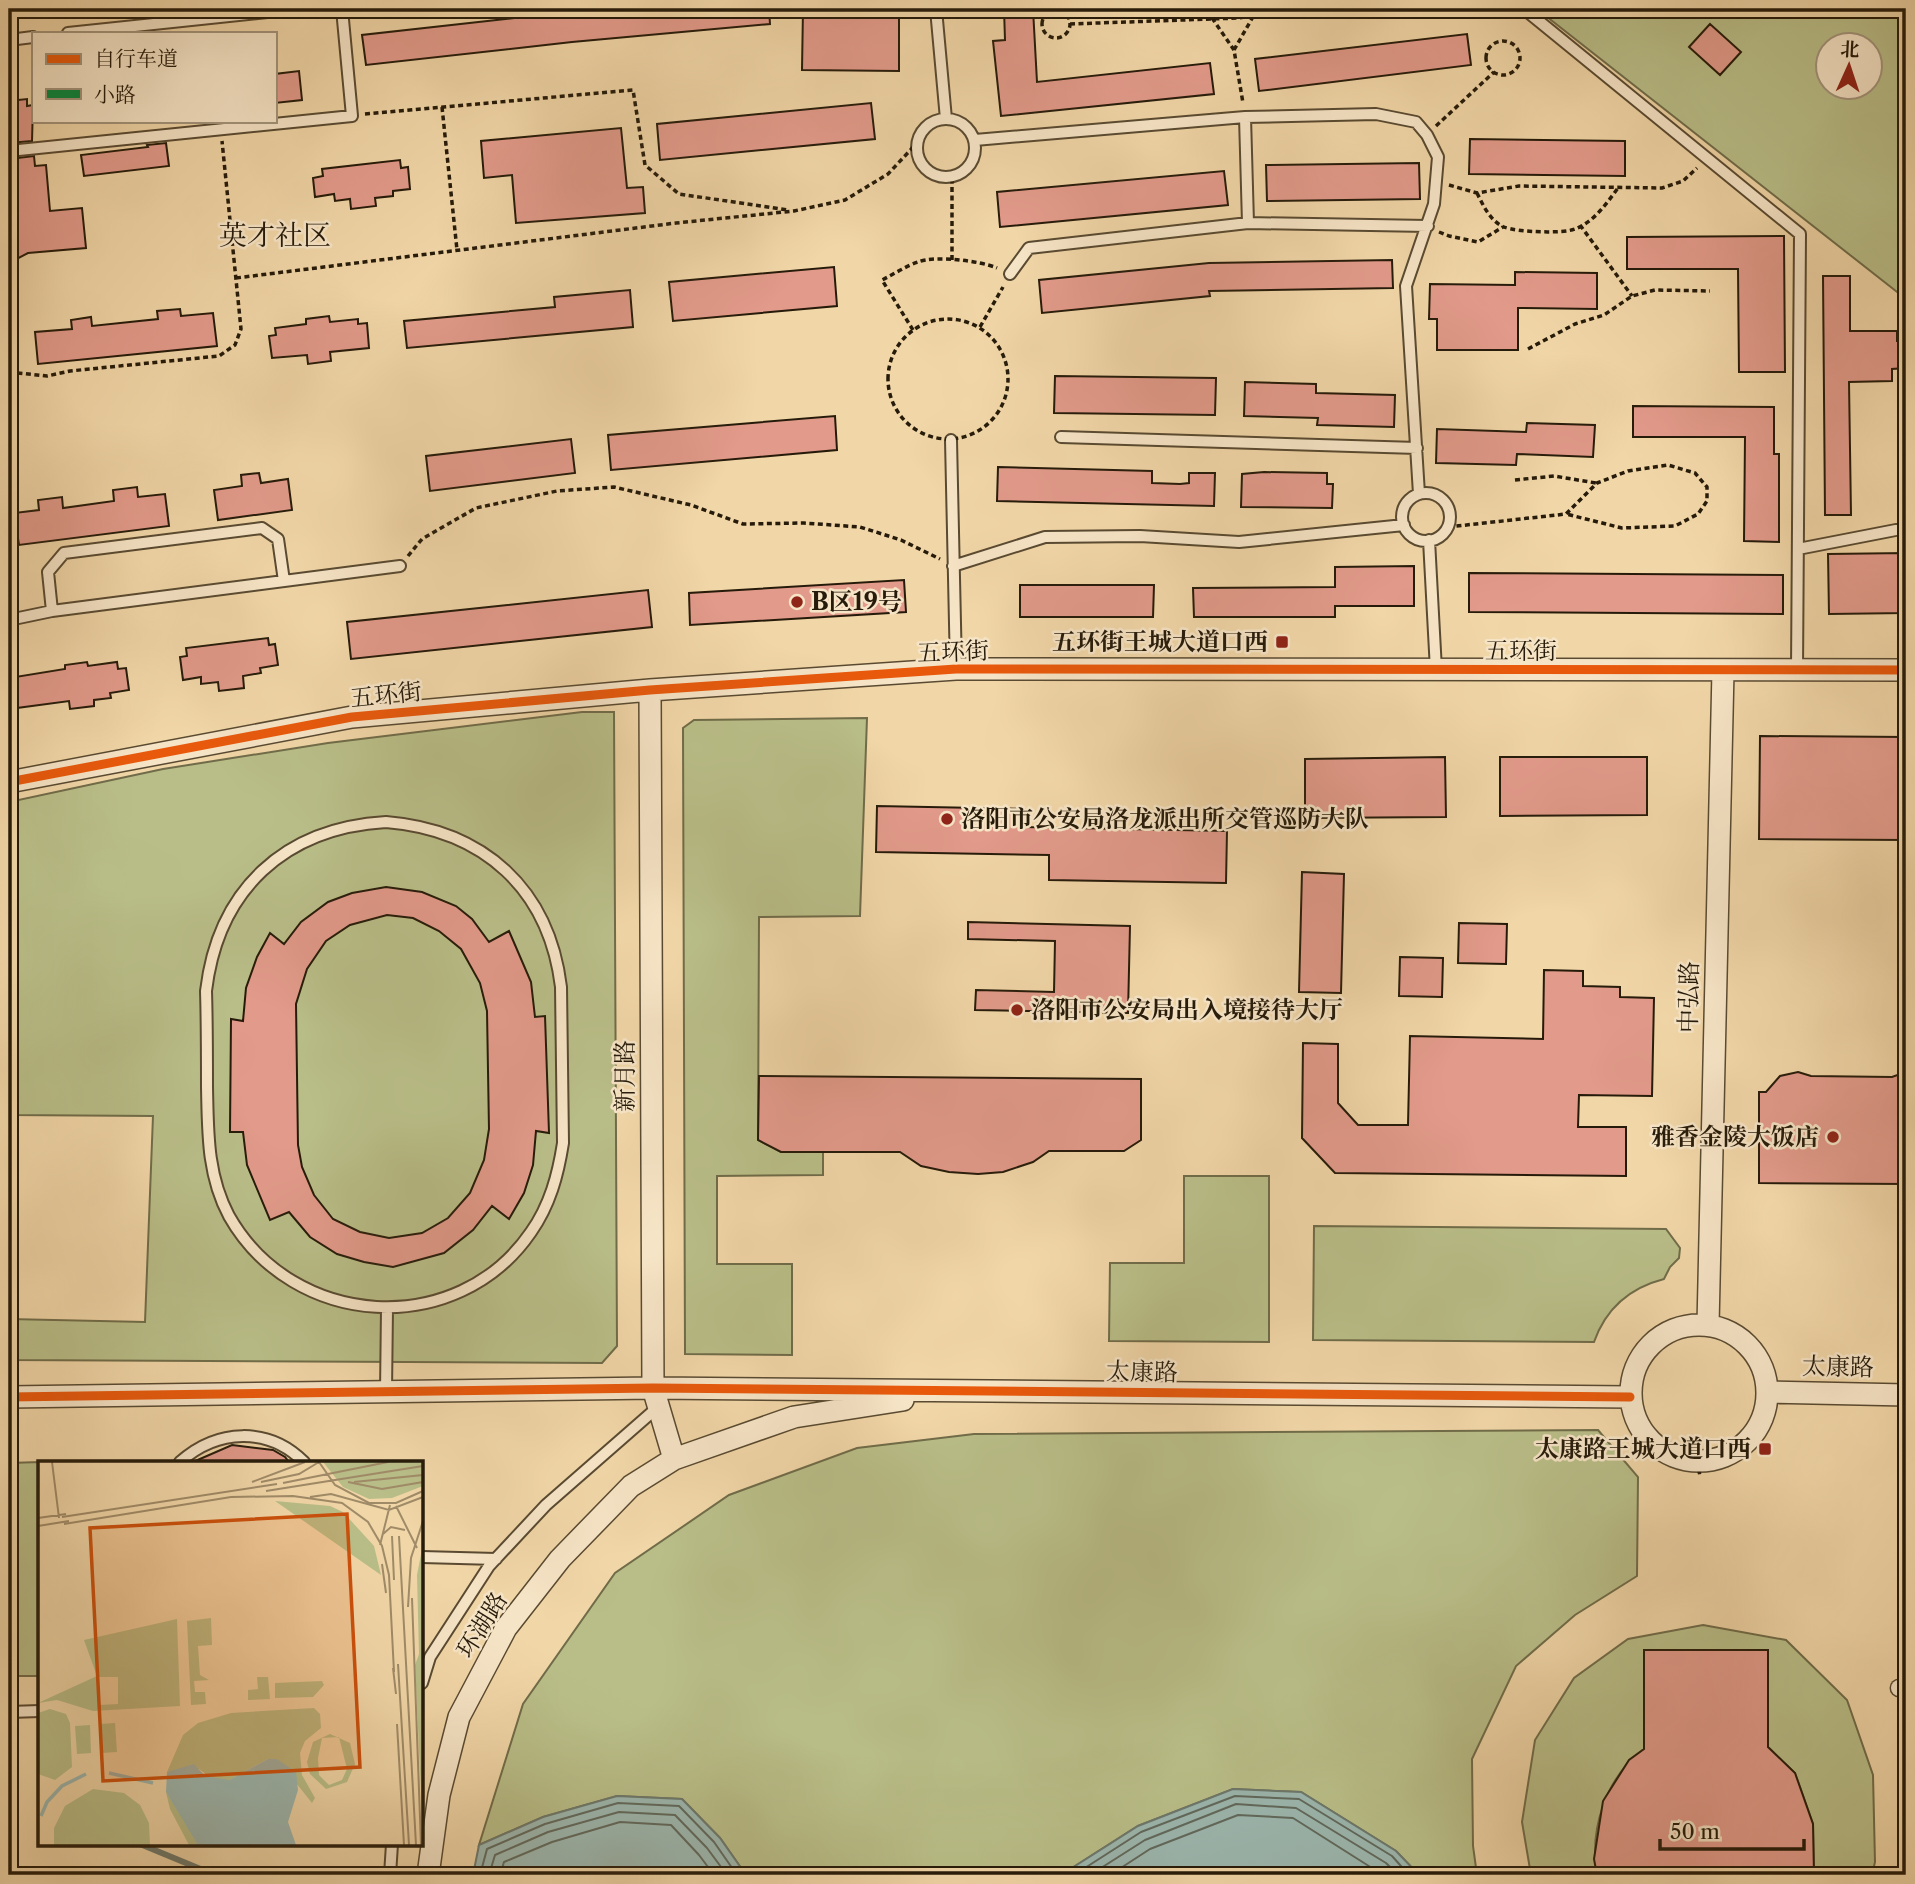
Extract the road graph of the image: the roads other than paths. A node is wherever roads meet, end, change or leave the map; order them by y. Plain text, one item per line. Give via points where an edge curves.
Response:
1 (296, 9) edge
2 (342, 9) edge
3 (936, 9) edge
4 (1524, 9) edge
5 (78, 32) edge
6 (32, 37) edge
7 (9, 40) edge
8 (1245, 117) junction
9 (946, 119) junction
10 (975, 140) junction
11 (9, 150) edge
12 (1248, 223) junction
13 (1428, 226) junction
14 (1010, 274) road end
15 (1061, 437) dead end
16 (951, 440) road end
17 (1417, 448) junction
18 (1906, 464) edge
19 (1419, 494) junction
20 (1404, 525) junction
21 (1905, 528) edge
22 (1429, 540) junction
23 (1798, 549) junction
24 (400, 566) road end
25 (953, 566) junction
26 (284, 581) junction
27 (52, 611) junction
28 (9, 620) edge
29 (956, 669) junction
30 (1436, 670) junction
31 (1906, 670) edge
32 (1723, 671) junction
33 (1797, 671) junction
34 (650, 690) junction
35 (9, 782) edge
36 (387, 1308) junction
37 (1708, 1325) junction
38 (1062, 1391) junction
39 (386, 1392) junction
40 (1768, 1392) junction
41 (1906, 1395) edge
42 (9, 1397) edge
43 (656, 1397) junction
44 (1630, 1397) junction
45 (674, 1459) junction
46 (181, 1461) edge
47 (303, 1461) edge
48 (424, 1558) edge
49 (496, 1559) junction
50 (424, 1676) edge
51 (9, 1712) edge
52 (38, 1712) edge
53 (392, 1846) edge
54 (390, 1875) edge
55 (428, 1875) edge

1 - 5 lane
2 - 11 lane via 352,116
3 - 9 lane
4 - 23 lane via 1800,234
6 - 7 lane
8 - 10 lane
8 - 12 lane
8 - 13 lane via 1376,114 1416,122 1438,157
9 - 10 lane via 964,125
9 - 10 lane via 927,125 917,143 926,169 952,176 968,167
12 - 13 lane
12 - 14 lane via 1029,248
13 - 17 lane via 1406,286
15 - 17 lane
16 - 25 lane
17 - 19 lane
18 - 21 lane
19 - 20 lane via 1407,503
19 - 22 lane via 1435,495 1447,505 1448,527
20 - 22 lane via 1414,537
20 - 25 lane via 1239,542 1045,537
21 - 23 lane
22 - 30 lane
23 - 33 lane
24 - 26 lane
25 - 29 lane
26 - 27 lane
26 - 27 lane via 278,539 262,528 64,553 48,572
27 - 28 lane
29 - 30 street, 五环街
29 - 34 street, 五环街
30 - 32 street, 五环街
31 - 33 street, 五环街
32 - 33 street, 五环街
32 - 37 street, 中弘路
34 - 35 street, 五环街 via 352,717
34 - 43 street, 新月路
36 - 36 lane via 458,1293 516,1251 543,1212 563,1143 561,987 553,944 540,914 506,871 471,845 429,828 386,822 341,827 319,835 262,871 246,887 222,926 206,991 208,1147 215,1182 229,1215 257,1254 295,1283 340,1302
36 - 39 lane
37 - 40 street via 1732,1333 1751,1348 1764,1368
37 - 44 street via 1684,1326 1653,1343 1633,1373
38 - 43 street, 太康路
38 - 44 street, 太康路
38 - 45 street, 环湖路 via 920,1397 794,1417
39 - 42 street, 太康路
39 - 43 street, 太康路
40 - 41 street, 太康路
40 - 44 street via 1765,1415 1753,1436 1735,1452 1699,1468 1662,1451 1644,1435
43 - 45 street, 新月路
43 - 49 lane
45 - 55 street, 环湖路 via 631,1486 560,1559 506,1628 459,1717 439,1795
46 - 47 lane via 212,1441 234,1435 280,1444
48 - 49 lane
49 - 50 lane via 430,1657
51 - 52 lane
53 - 54 lane

